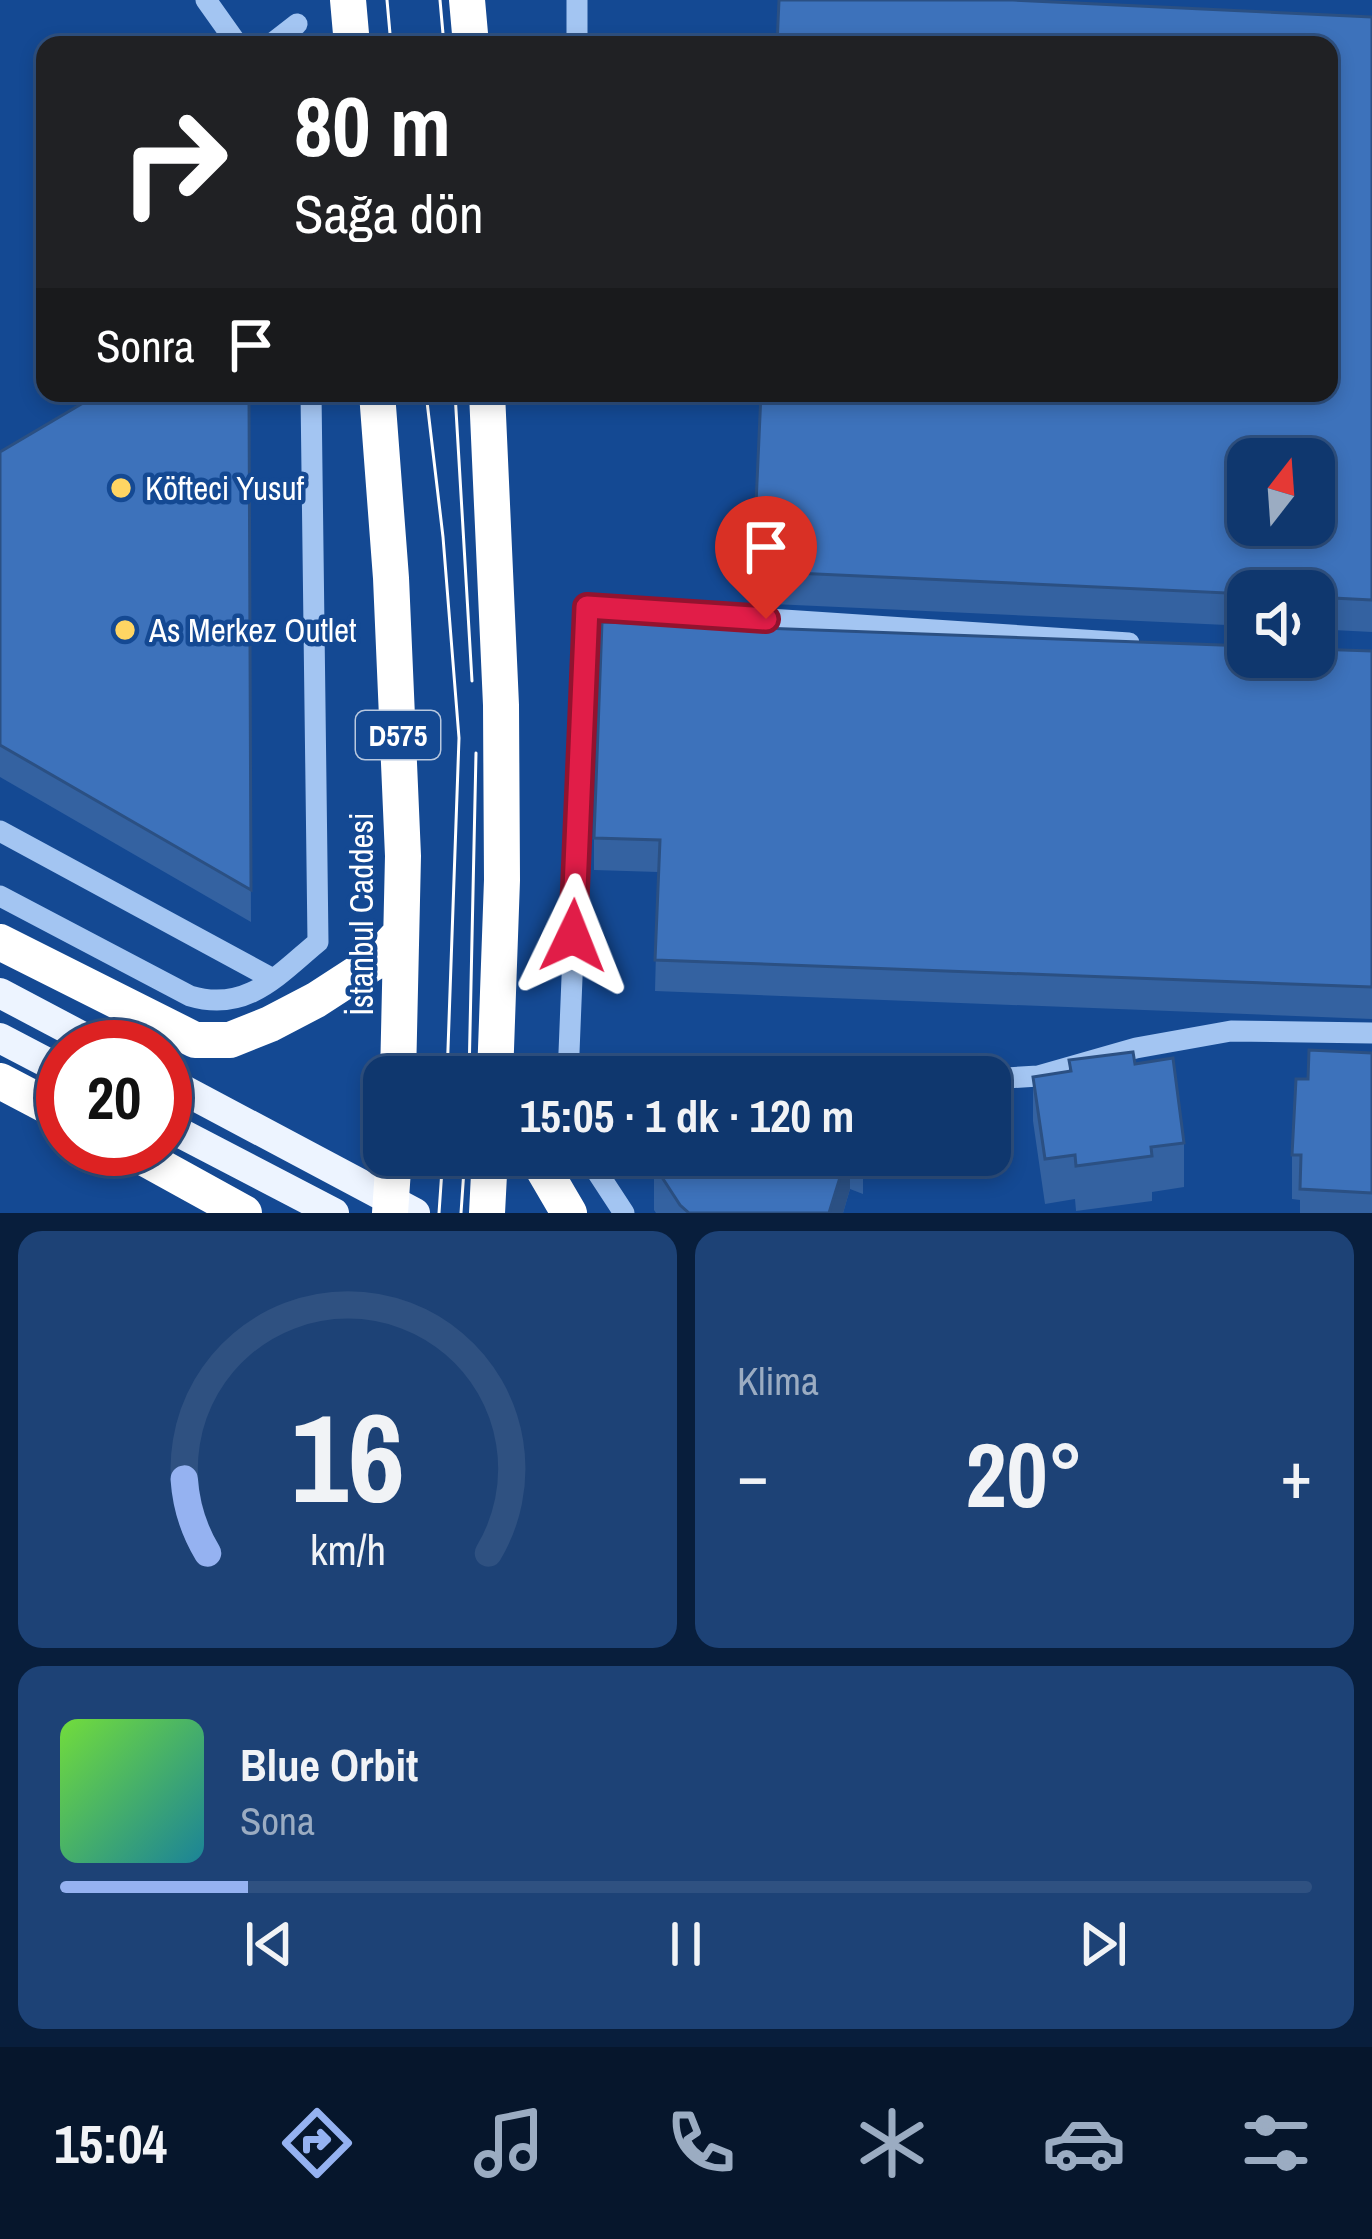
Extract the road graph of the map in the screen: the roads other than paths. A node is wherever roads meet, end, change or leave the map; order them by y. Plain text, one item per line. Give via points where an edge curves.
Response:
1 (346, 0) edge
2 (467, 0) edge
3 (577, 0) edge
4 (208, 1) edge
5 (297, 24) dead end
6 (232, 36) edge
7 (282, 36) edge
8 (334, 36) edge
9 (351, 36) edge
10 (470, 36) edge
11 (577, 36) edge
12 (311, 402) edge
13 (378, 402) edge
14 (488, 402) edge
15 (1146, 644) edge
16 (0, 831) edge
17 (0, 896) edge
18 (401, 933) junction
19 (0, 942) edge
20 (273, 979) junction
21 (0, 993) edge
22 (51, 1020) edge
23 (1372, 1034) edge
24 (0, 1038) edge
25 (398, 1056) edge
26 (495, 1056) edge
27 (569, 1056) edge
28 (36, 1057) edge
29 (1011, 1078) edge
30 (0, 1081) edge
31 (192, 1094) edge
32 (36, 1100) edge
33 (192, 1139) edge
34 (177, 1176) edge
35 (393, 1176) edge
36 (489, 1176) edge
37 (547, 1176) edge
38 (600, 1176) edge
39 (244, 1213) edge
40 (334, 1213) edge
41 (390, 1213) edge
42 (416, 1213) edge
43 (488, 1213) edge
44 (569, 1213) edge
45 (624, 1213) edge

1 - 8 lane
1 - 9 highway
2 - 10 highway
3 - 11 lane
4 - 6 lane
5 - 7 lane
12 - 20 lane via 318,943
13 - 18 highway, İstanbul Caddesi / D575
14 - 26 highway via 501,727
15 - 27 lane via 587,607
16 - 20 lane
17 - 20 lane via 204,1000 242,998
18 - 19 highway via 343,985 230,1040 195,1040
18 - 25 highway, İstanbul Caddesi / D575
21 - 22 main road
23 - 29 lane via 1231,1031
24 - 28 main road
30 - 32 highway
31 - 42 main road
33 - 40 main road
34 - 39 highway
35 - 41 highway
36 - 43 highway
37 - 44 highway
38 - 45 lane

